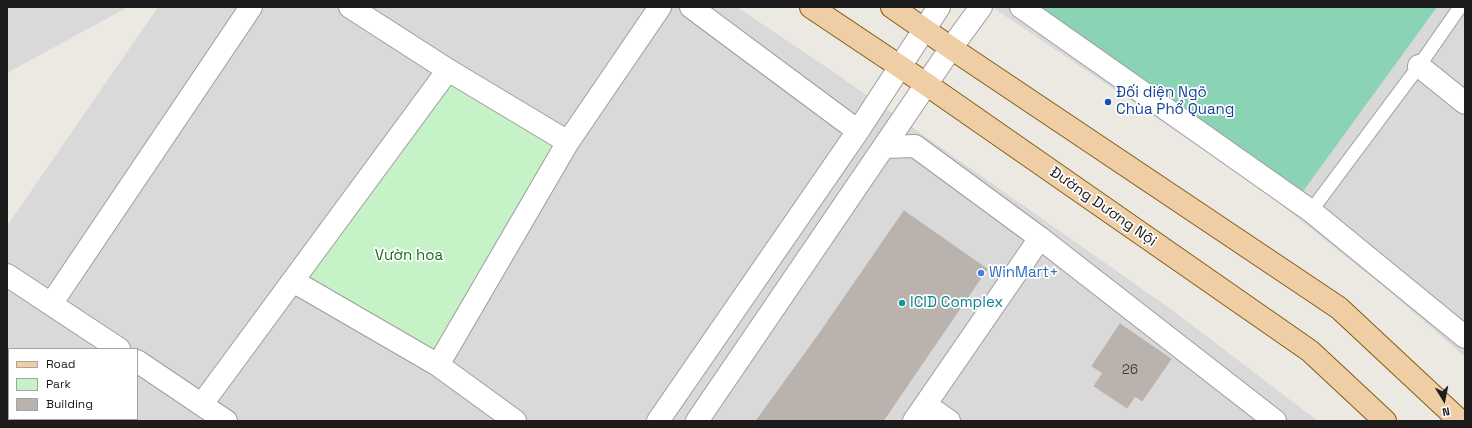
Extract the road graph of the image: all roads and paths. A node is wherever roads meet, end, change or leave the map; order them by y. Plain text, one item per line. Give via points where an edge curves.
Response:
1 (251, 7) edge
2 (350, 7) edge
3 (660, 7) edge
4 (690, 7) edge
5 (811, 7) edge
6 (892, 7) edge
7 (939, 7) edge
8 (981, 7) edge
9 (1021, 7) edge
10 (1460, 7) edge
11 (924, 30) junction
12 (951, 48) junction
13 (900, 66) junction
14 (1419, 66) junction
15 (448, 70) junction
16 (926, 84) junction
17 (1465, 103) edge
18 (858, 131) junction
19 (568, 142) junction
20 (884, 147) junction
21 (1311, 211) junction
22 (1040, 238) junction
23 (7, 275) edge
24 (293, 281) junction
25 (51, 304) junction
26 (1465, 337) edge
27 (117, 348) edge
28 (138, 362) edge
29 (438, 365) junction
30 (202, 404) junction
31 (920, 413) edge
32 (226, 421) edge
33 (515, 421) edge
34 (658, 421) edge
35 (696, 421) edge
36 (949, 421) edge
37 (1275, 421) edge
38 (1385, 421) edge
39 (1460, 421) edge

1 - 25 street
2 - 15 street
3 - 19 street
4 - 18 street
5 - 13 main road, Đường Dương Nội
6 - 11 main road
7 - 11 street
8 - 12 street
9 - 21 street
10 - 14 lane
11 - 12 main road
11 - 13 street
12 - 16 street
12 - 39 main road via 1339,308
13 - 16 main road, Đường Dương Nội
13 - 18 street
14 - 17 street
14 - 21 lane
15 - 19 street
15 - 24 street
16 - 20 street
16 - 38 main road, Đường Dương Nội via 1310,351
18 - 34 street
19 - 29 street
20 - 22 street via 915,146
20 - 35 street
21 - 26 street
22 - 31 street
22 - 37 street
23 - 25 street
24 - 29 street
24 - 30 street
25 - 27 street
28 - 30 street
29 - 33 street
30 - 32 street
31 - 36 street

